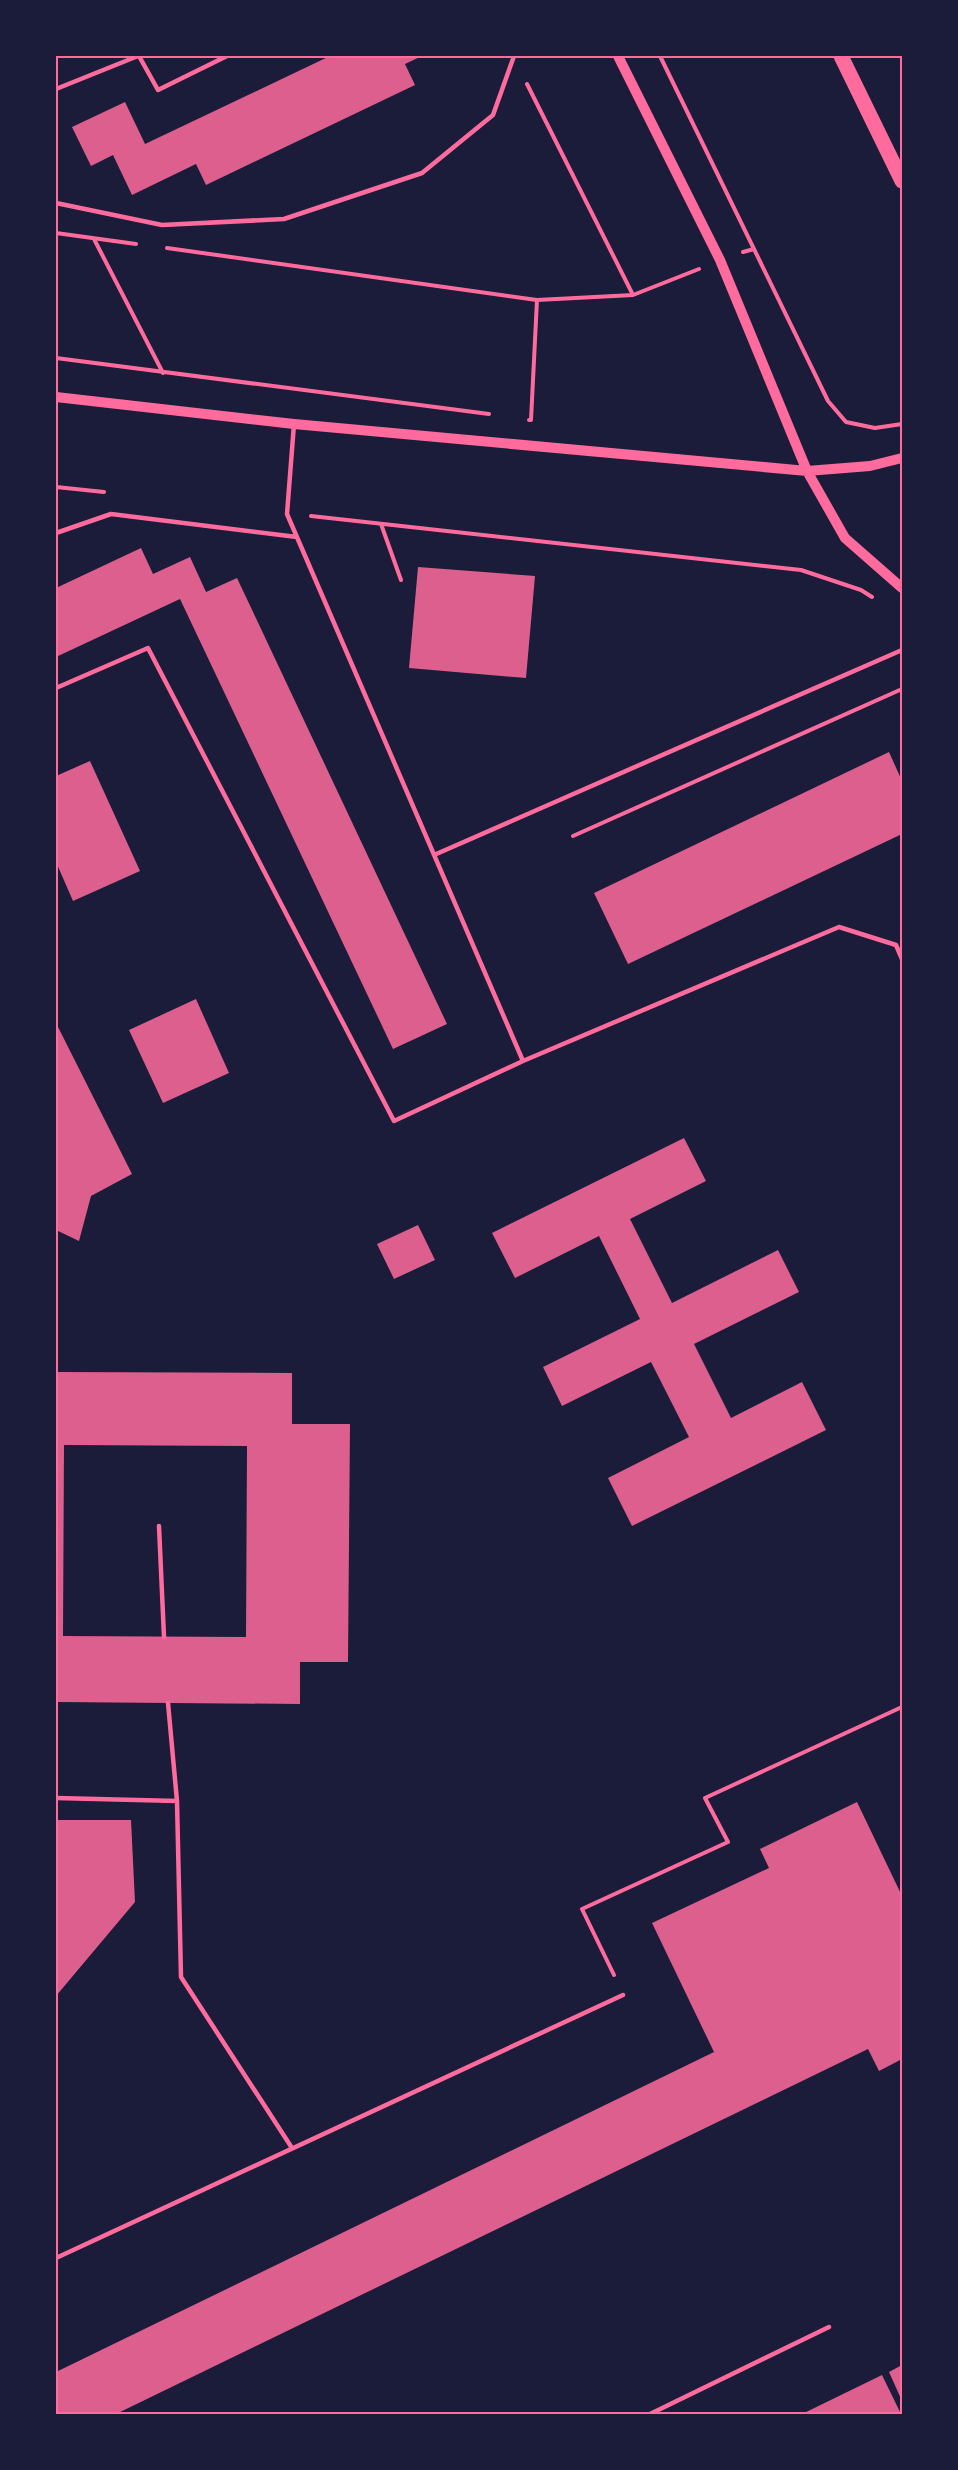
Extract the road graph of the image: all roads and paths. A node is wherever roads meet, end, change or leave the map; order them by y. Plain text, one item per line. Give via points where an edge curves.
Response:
1 (139, 56) edge
2 (227, 56) edge
3 (618, 56) edge
4 (660, 56) edge
5 (841, 56) edge
6 (514, 57) edge
7 (56, 89) edge
8 (903, 181) edge
9 (56, 203) edge
10 (56, 233) edge
11 (93, 238) junction
12 (140, 245) dead end
13 (163, 248) dead end
14 (754, 249) junction
15 (720, 260) junction
16 (633, 295) junction
17 (537, 300) junction
18 (56, 358) edge
19 (163, 373) junction
20 (56, 397) edge
21 (495, 415) dead end
22 (519, 418) dead end
23 (294, 424) junction
24 (903, 424) edge
25 (903, 458) edge
26 (807, 471) junction
27 (56, 487) edge
28 (113, 494) dead end
29 (287, 514) junction
30 (381, 524) junction
31 (56, 533) edge
32 (297, 537) junction
33 (401, 580) dead end
34 (903, 588) edge
35 (878, 601) dead end
36 (903, 650) edge
37 (56, 688) edge
38 (903, 689) edge
39 (573, 836) dead end
40 (434, 855) junction
41 (903, 959) edge
42 (523, 1061) junction
43 (159, 1526) dead end
44 (164, 1637) dead end
45 (168, 1703) dead end
46 (903, 1707) edge
47 (56, 1798) edge
48 (177, 1801) junction
49 (623, 1995) joint
50 (292, 2148) junction
51 (56, 2258) edge
52 (829, 2327) dead end
53 (650, 2415) edge

1 - 2 lane via 158,90
1 - 7 lane
3 - 15 street
4 - 14 path
5 - 8 main road
6 - 9 lane via 493,115 422,173 284,219 162,225
6 - 16 path
10 - 11 path
11 - 12 path
11 - 19 path
13 - 17 path
14 - 15 path
14 - 24 path via 828,401 846,422 875,429
15 - 16 path
15 - 26 street
16 - 17 path
17 - 22 path via 531,420
18 - 19 path
19 - 21 path
20 - 23 street
23 - 26 street
23 - 29 lane
25 - 26 street via 870,466
26 - 34 street via 845,538
27 - 28 path
29 - 30 path
29 - 32 lane
30 - 33 path
30 - 35 path via 801,570 861,590
31 - 32 lane via 111,514
32 - 40 lane
36 - 40 lane
37 - 42 lane via 148,648 394,1121
38 - 39 path
40 - 42 lane
41 - 42 lane via 896,945 839,927
43 - 44 lane
45 - 48 lane
46 - 49 path via 705,1798 728,1842 582,1909
47 - 48 lane
48 - 50 lane via 181,1977
49 - 50 lane
50 - 51 lane
52 - 53 lane

